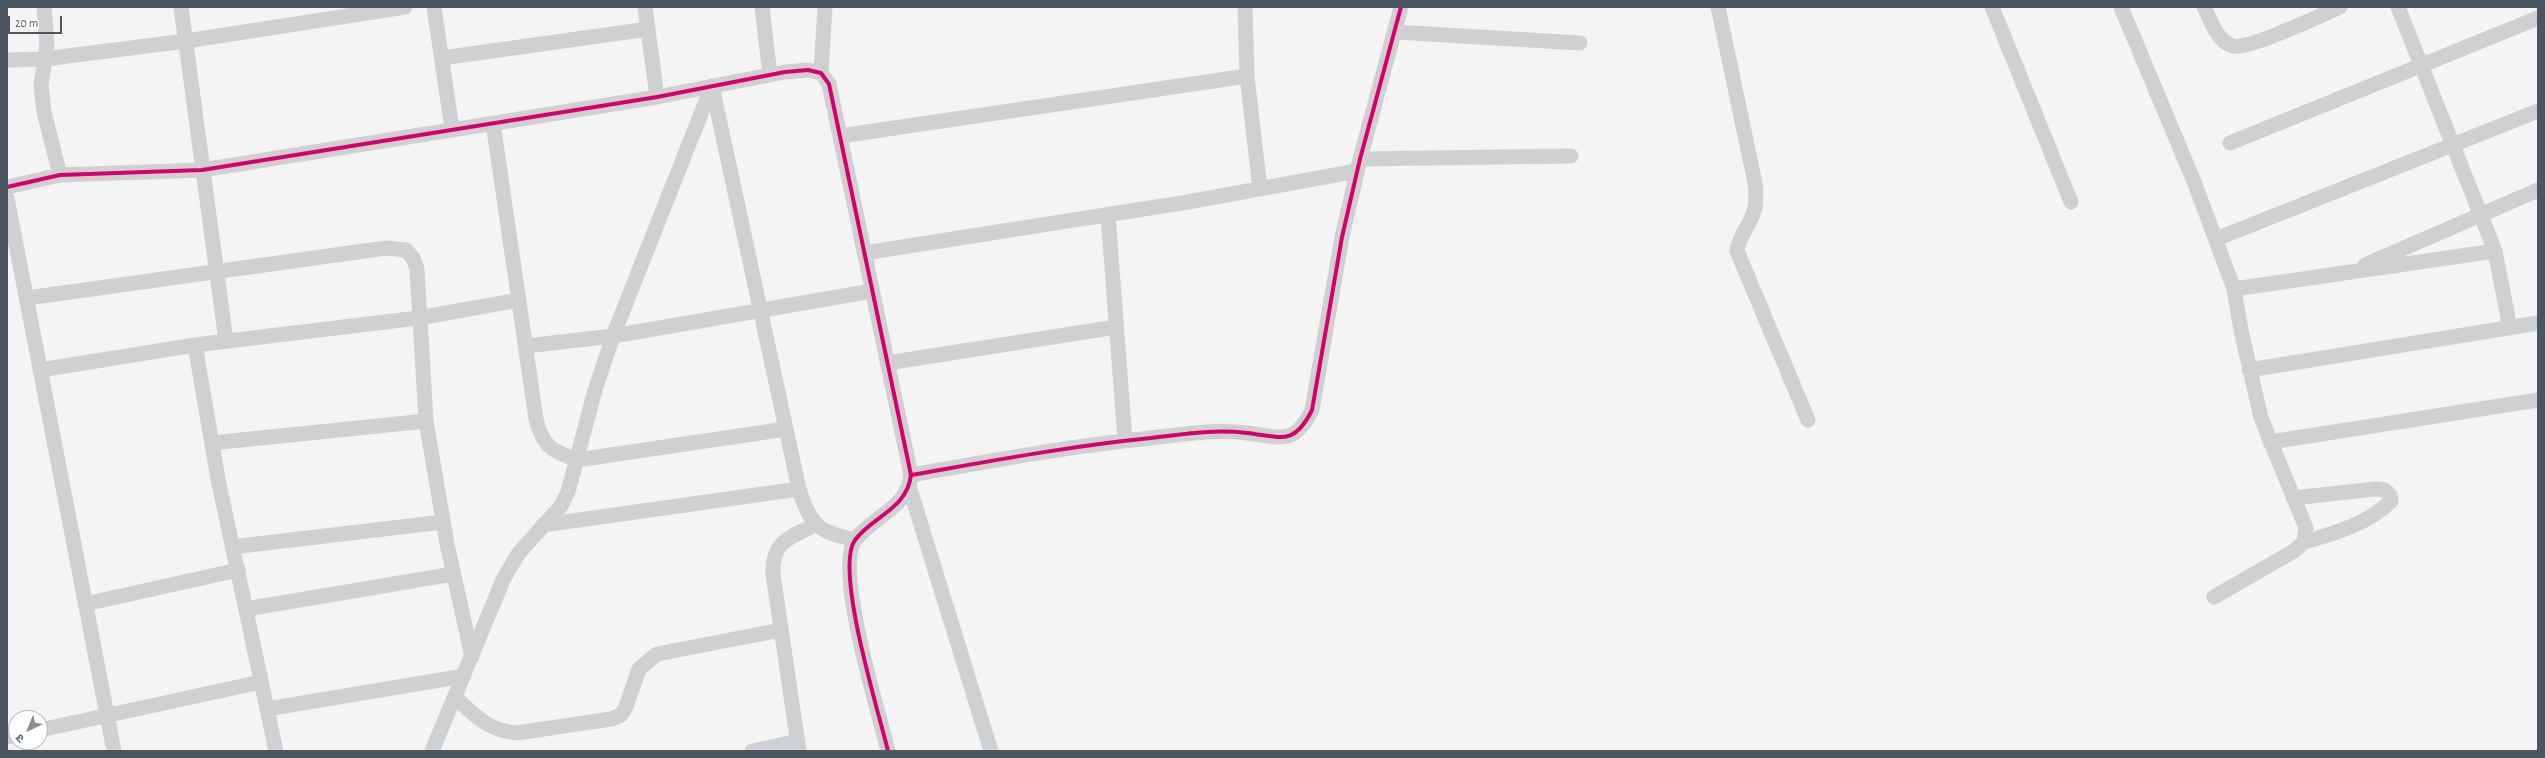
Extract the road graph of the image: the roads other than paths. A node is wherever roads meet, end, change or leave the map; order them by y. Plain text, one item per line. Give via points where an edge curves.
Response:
1 (44, 7) edge
2 (181, 7) edge
3 (405, 7) edge
4 (434, 7) edge
5 (645, 7) edge
6 (762, 7) edge
7 (825, 7) edge
8 (1245, 7) edge
9 (1401, 7) edge
10 (1718, 7) edge
11 (1992, 7) edge
12 (2121, 7) edge
13 (2204, 7) edge
14 (2340, 7) edge
15 (2398, 7) edge
16 (2538, 18) edge
17 (648, 29) junction
18 (1395, 32) junction
19 (186, 41) junction
20 (1580, 42) dead end
21 (442, 58) junction
22 (44, 59) junction
23 (7, 60) edge
24 (2421, 66) junction
25 (822, 73) junction
26 (770, 75) junction
27 (1247, 76) junction
28 (712, 86) junction
29 (657, 96) junction
30 (2538, 111) edge
31 (493, 123) junction
32 (452, 129) junction
33 (840, 136) junction
34 (2230, 143) dead end
35 (2453, 145) junction
36 (1571, 156) dead end
37 (1359, 165) junction
38 (202, 170) junction
39 (60, 175) junction
40 (7, 187) edge
41 (1260, 189) junction
42 (2538, 190) edge
43 (7, 198) edge
44 (2071, 202) dead end
45 (2480, 213) junction
46 (1108, 215) junction
47 (2216, 239) junction
48 (2495, 251) junction
49 (864, 253) junction
50 (216, 273) junction
51 (2348, 273) junction
52 (2234, 289) junction
53 (872, 291) junction
54 (27, 298) junction
55 (519, 300) junction
56 (761, 312) junction
57 (418, 318) junction
58 (2538, 323) edge
59 (1116, 327) junction
60 (2510, 328) junction
61 (613, 336) junction
62 (226, 341) junction
63 (195, 345) junction
64 (526, 346) junction
65 (887, 363) junction
66 (40, 370) junction
67 (2249, 370) junction
68 (2538, 400) edge
69 (1808, 420) dead end
70 (426, 421) junction
71 (786, 429) junction
72 (1125, 440) junction
73 (2270, 442) junction
74 (212, 443) junction
75 (577, 460) junction
76 (910, 481) junction
77 (799, 489) junction
78 (2293, 498) junction
79 (443, 522) junction
80 (815, 524) junction
81 (543, 525) junction
82 (855, 540) junction
83 (2304, 542) junction
84 (232, 547) junction
85 (238, 570) junction
86 (454, 574) junction
87 (2214, 597) dead end
88 (85, 604) junction
89 (246, 609) junction
90 (781, 630) junction
91 (472, 657) junction
92 (464, 676) junction
93 (261, 682) junction
94 (455, 697) junction
95 (267, 710) junction
96 (107, 716) junction
97 (48, 728) edge
98 (799, 746) edge
99 (114, 751) edge
100 (276, 751) edge
101 (432, 751) edge
102 (752, 751) edge
103 (888, 751) edge
104 (991, 751) edge

1 - 22 street via 47,46
2 - 19 street
3 - 19 street
4 - 21 street
5 - 17 street
6 - 26 street
7 - 25 street
8 - 27 street
9 - 18 street
10 - 69 street via 1756,189 1754,213 1738,241 1737,251
11 - 44 street
12 - 47 street
13 - 14 street via 2218,34 2233,46 2257,41
15 - 24 street
16 - 24 street
17 - 21 street
17 - 29 street
18 - 20 street
18 - 37 street
19 - 22 street
19 - 38 street
21 - 32 street
22 - 23 street
22 - 39 street via 41,85 44,112
24 - 34 street
24 - 35 street
25 - 26 street via 808,70
25 - 33 street via 829,84
26 - 28 street
27 - 33 street
27 - 41 street
28 - 29 street
28 - 56 street
28 - 61 street
29 - 31 street
30 - 35 street
31 - 32 street
31 - 55 street
32 - 38 street
33 - 49 street
35 - 45 street
35 - 47 street
36 - 37 street
37 - 41 street
37 - 72 street via 1342,237 1312,410 1304,426 1296,435 1283,437 1227,430
38 - 39 street
38 - 50 street
39 - 40 street
41 - 46 street
42 - 45 street
43 - 54 street
45 - 48 street
45 - 51 street
46 - 49 street
46 - 59 street
47 - 52 street
48 - 51 street
48 - 60 street
49 - 53 street
50 - 54 street
50 - 57 street via 398,248 406,250 413,258 417,269
50 - 62 street
51 - 52 street
52 - 67 street
53 - 56 street
53 - 65 street
54 - 66 street
55 - 57 street
55 - 64 street
56 - 61 street
56 - 71 street
57 - 62 street
57 - 70 street
58 - 60 street
59 - 65 street
59 - 72 street
60 - 67 street
61 - 64 street
61 - 75 street via 595,390
62 - 63 street
63 - 66 street
63 - 74 street
64 - 75 street via 540,435 555,451
65 - 76 street
66 - 88 street
67 - 73 street
68 - 73 street
70 - 74 street
70 - 79 street
71 - 75 street
71 - 77 street
72 - 76 street via 1074,445
73 - 78 street
74 - 84 street
75 - 81 street via 568,492
76 - 82 street via 904,497
76 - 104 street
77 - 80 street via 805,509
77 - 81 street
78 - 83 street via 2306,528
78 - 83 street via 2375,490 2385,490 2390,495 2391,502 2374,515 2326,536
79 - 84 street
79 - 86 street
80 - 82 street via 828,534
80 - 90 street via 787,539 778,547 773,559
81 - 91 street via 518,554 504,580
82 - 103 street via 850,552 851,598
83 - 87 street via 2294,551
84 - 85 street
85 - 88 street
85 - 89 street
86 - 89 street
86 - 91 street
88 - 96 street
89 - 93 street
90 - 94 street via 656,654 639,669 626,707 621,715 612,719 517,733 505,732 480,722
90 - 98 street
91 - 92 street
92 - 94 street
92 - 95 street
93 - 95 street
93 - 96 street
94 - 101 street
95 - 100 street
96 - 97 street
96 - 99 street
98 - 102 street

